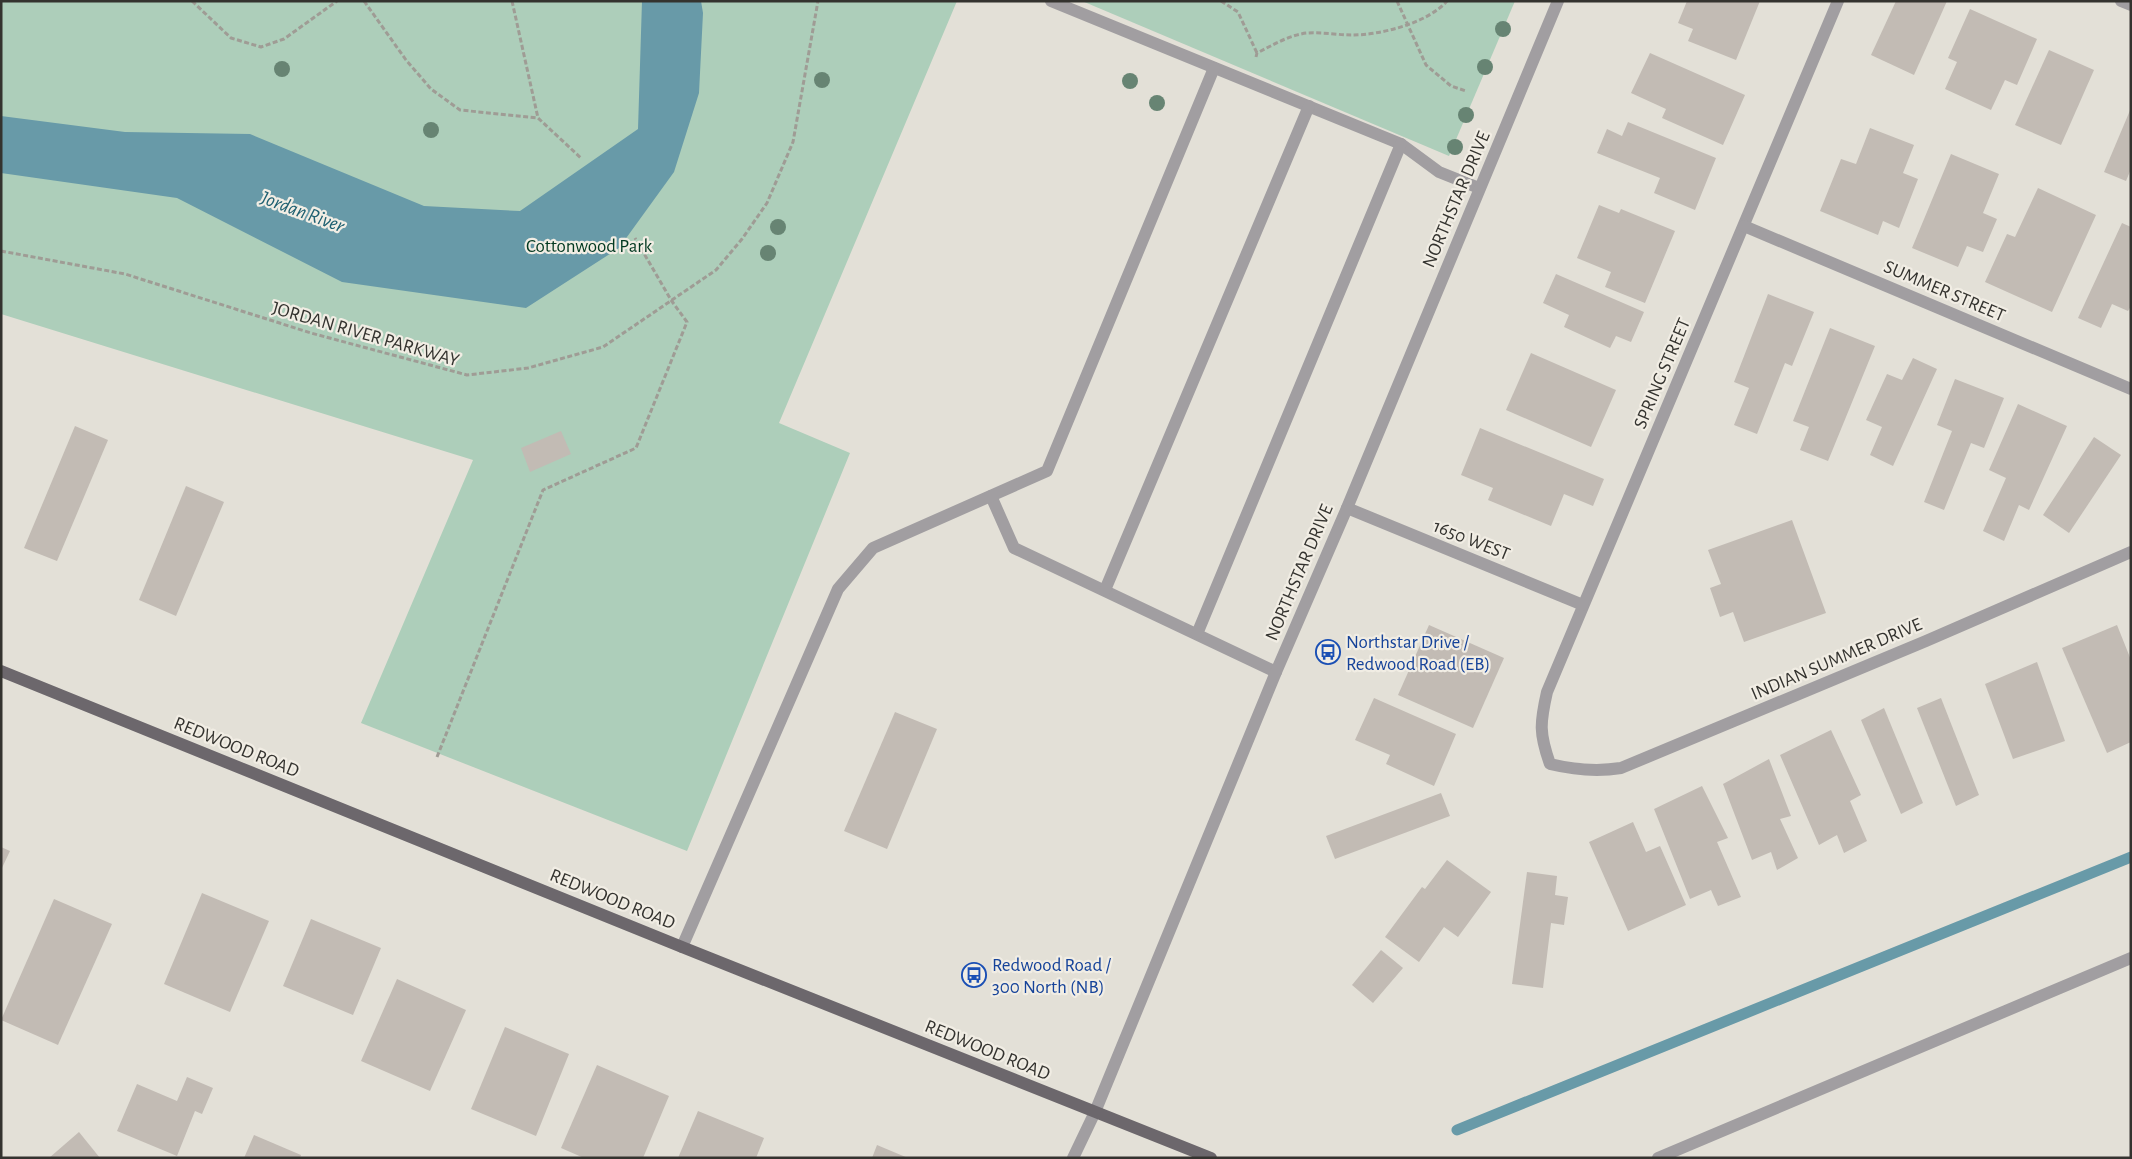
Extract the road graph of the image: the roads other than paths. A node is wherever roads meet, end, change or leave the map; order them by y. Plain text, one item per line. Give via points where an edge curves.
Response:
1 (1050, 1) edge
2 (1558, 1) edge
3 (1838, 1) edge
4 (2121, 1) edge
5 (2131, 5) edge
6 (1214, 68) junction
7 (1309, 106) junction
8 (1401, 144) junction
9 (1480, 188) junction
10 (1744, 226) junction
11 (2131, 389) edge
12 (991, 496) junction
13 (1346, 508) junction
14 (2131, 552) edge
15 (1105, 590) junction
16 (1583, 605) junction
17 (1197, 634) junction
18 (1, 671) edge
19 (1276, 672) junction
20 (1550, 764) joint
21 (682, 947) junction
22 (2131, 958) edge
23 (1096, 1112) junction
24 (1073, 1158) edge
25 (1211, 1158) edge
26 (1658, 1158) edge

1 - 6 street
2 - 9 street, NORTHSTAR DRIVE
3 - 10 street, SPRING STREET
4 - 5 street
6 - 7 street
6 - 12 street via 1047,471
7 - 8 street
7 - 15 street
8 - 9 street via 1439,172
8 - 17 street
9 - 13 street, NORTHSTAR DRIVE
10 - 11 street, SUMMER STREET
10 - 16 street, SPRING STREET
12 - 15 street via 1014,548
12 - 21 street via 873,548 838,589
13 - 16 street, 1650 WEST
13 - 19 street, NORTHSTAR DRIVE
14 - 20 street, INDIAN SUMMER DRIVE via 1621,768 1597,771
15 - 17 street
16 - 20 street, SPRING STREET via 1547,692 1542,715 1542,740
17 - 19 street
18 - 21 main road, REDWOOD ROAD
19 - 23 street, NORTHSTAR DRIVE
21 - 23 main road, REDWOOD ROAD
22 - 26 street
23 - 24 street, NORTHSTAR DRIVE
23 - 25 main road, REDWOOD ROAD

